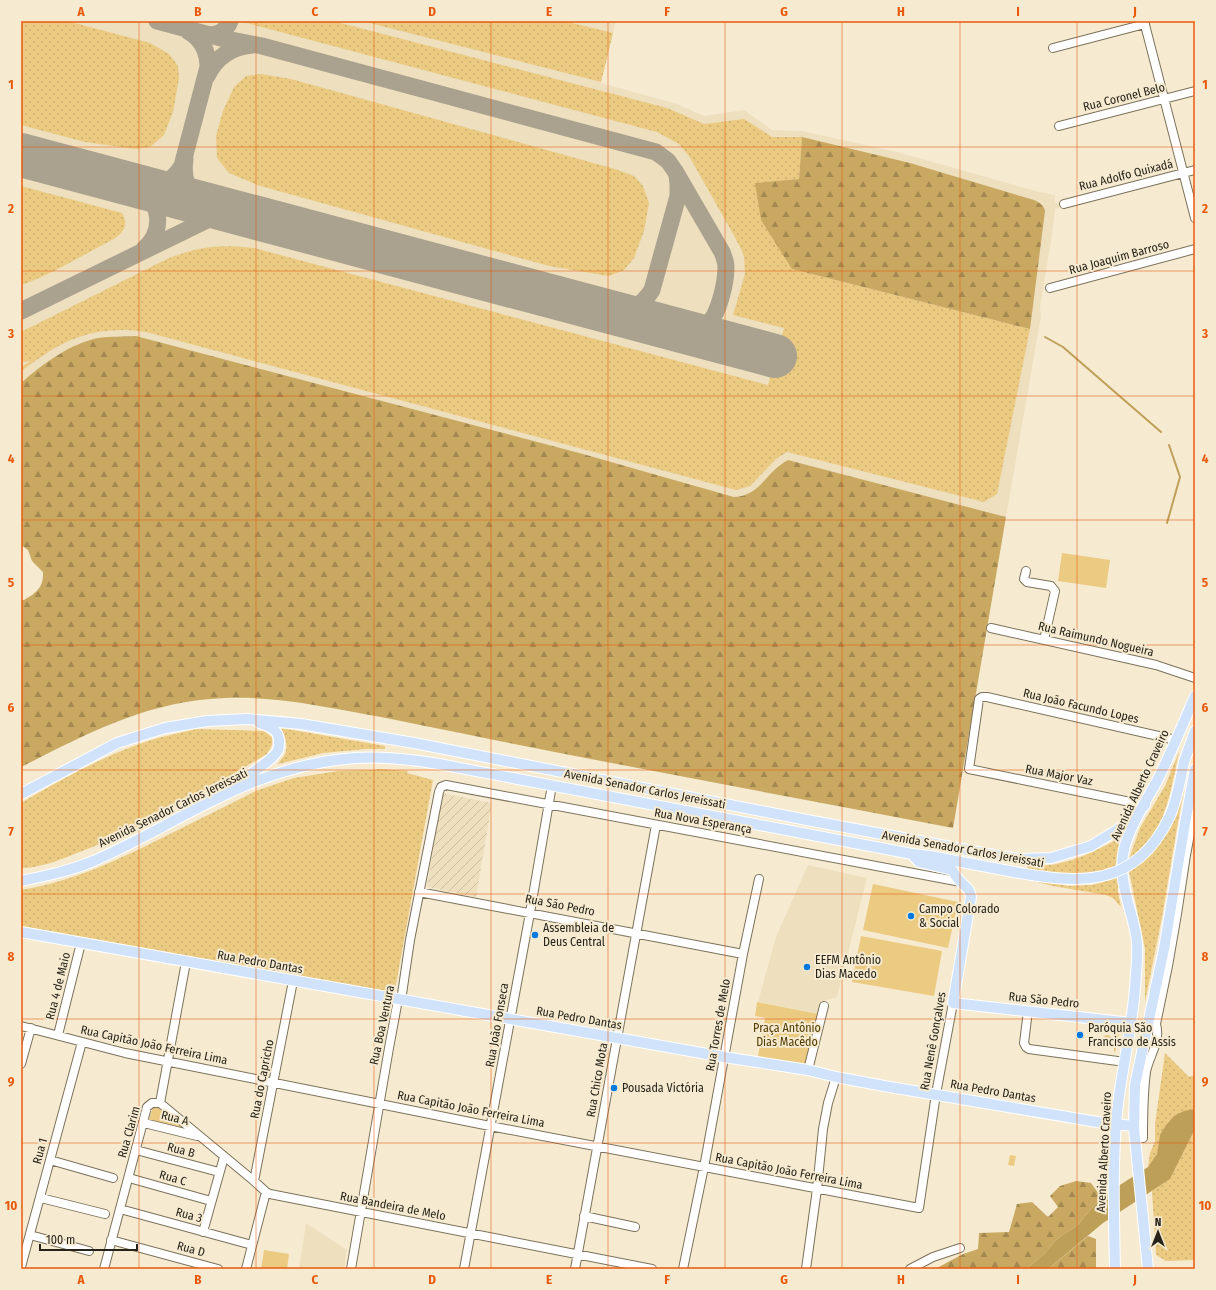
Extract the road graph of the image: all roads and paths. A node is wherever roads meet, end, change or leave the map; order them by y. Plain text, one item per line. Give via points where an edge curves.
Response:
1 (1145, 23) edge
2 (1053, 48) dead end
3 (1195, 91) edge
4 (1164, 99) junction
5 (1059, 126) dead end
6 (1195, 170) edge
7 (1184, 173) junction
8 (1064, 204) dead end
9 (1195, 218) edge
10 (1195, 249) edge
11 (1050, 288) dead end
12 (1026, 572) dead end
13 (991, 628) dead end
14 (1044, 640) junction
15 (1195, 678) edge
16 (1195, 696) edge
17 (246, 719) junction
18 (1195, 731) edge
19 (1176, 740) junction
20 (969, 769) joint
21 (1195, 769) edge
22 (552, 785) junction
23 (441, 787) joint
24 (21, 794) edge
25 (217, 798) junction
26 (548, 804) junction
27 (1145, 805) junction
28 (1195, 807) edge
29 (656, 825) junction
30 (912, 854) junction
31 (759, 879) dead end
32 (21, 881) edge
33 (961, 882) junction
34 (419, 892) junction
35 (530, 912) junction
36 (21, 932) edge
37 (636, 934) junction
38 (81, 943) junction
39 (743, 954) junction
40 (186, 962) junction
41 (293, 981) junction
42 (399, 1000) junction
43 (953, 1003) junction
44 (824, 1006) dead end
45 (1028, 1011) junction
46 (510, 1019) junction
47 (1132, 1023) junction
48 (21, 1026) edge
49 (31, 1028) junction
50 (58, 1035) junction
51 (616, 1038) junction
52 (82, 1042) junction
53 (724, 1057) junction
54 (167, 1060) junction
55 (1125, 1062) junction
56 (21, 1064) edge
57 (808, 1070) junction
58 (836, 1077) junction
59 (274, 1082) junction
60 (936, 1094) junction
61 (160, 1103) junction
62 (379, 1103) junction
63 (144, 1123) junction
64 (1116, 1124) junction
65 (490, 1126) junction
66 (1134, 1126) junction
67 (201, 1137) junction
68 (1143, 1138) dead end
69 (597, 1147) junction
70 (136, 1150) junction
71 (224, 1157) junction
72 (50, 1160) junction
73 (704, 1166) junction
74 (219, 1172) junction
75 (112, 1178) dead end
76 (129, 1178) junction
77 (254, 1181) junction
78 (817, 1189) junction
79 (266, 1192) junction
80 (40, 1198) junction
81 (211, 1201) junction
82 (919, 1208) joint
83 (120, 1209) junction
84 (361, 1212) junction
85 (105, 1214) dead end
86 (584, 1216) junction
87 (635, 1227) dead end
88 (203, 1232) junction
89 (470, 1234) junction
90 (30, 1235) junction
91 (111, 1240) junction
92 (252, 1245) junction
93 (960, 1248) dead end
94 (89, 1251) dead end
95 (578, 1255) junction
96 (21, 1266) edge
97 (105, 1269) edge
98 (218, 1269) edge
99 (246, 1269) edge
100 (351, 1269) edge
101 (464, 1269) edge
102 (575, 1269) edge
103 (652, 1269) edge
104 (683, 1269) edge
105 (806, 1269) edge
106 (910, 1269) edge
107 (1115, 1269) edge
108 (1148, 1269) edge

1 - 2 street
1 - 4 street
3 - 4 street, Rua Coronel Belo
4 - 5 street, Rua Coronel Belo
4 - 7 street
6 - 7 street, Rua Adolfo Quixadá
7 - 8 street, Rua Adolfo Quixadá
7 - 9 street
10 - 11 street, Rua Joaquim Barroso
12 - 14 street via 1024,579 1027,582 1051,586 1055,591
13 - 14 street, Rua Raimundo Nogueira
14 - 15 street, Rua Raimundo Nogueira via 1156,665
16 - 19 main road, Avenida Alberto Craveiro
17 - 24 main road, Avenida Senador Carlos Jereissati via 207,721 165,728 117,743
17 - 25 main road via 275,730 279,749 270,760
17 - 27 main road, Avenida Senador Carlos Jereissati via 301,724 414,743 1020,859 1051,858 1092,846 1118,830
18 - 30 main road, Avenida Senador Carlos Jereissati, bridge via 1168,819 1139,859 1115,872 1090,879 1059,879
19 - 20 street, Rua João Facundo Lopes via 987,696 980,698 978,702
19 - 27 main road, Avenida Alberto Craveiro
20 - 27 street, Rua Major Vaz
21 - 66 main road via 1164,949 1138,1069
22 - 25 main road, Avenida Senador Carlos Jereissati via 417,760 354,758 300,767
22 - 26 street, Rua João Fonseca
22 - 30 main road, Avenida Senador Carlos Jereissati
23 - 26 street, Rua Nova Esperança via 446,785
23 - 34 street, Rua Boa Ventura
25 - 32 main road, Avenida Senador Carlos Jereissati via 91,862
26 - 29 street, Rua Nova Esperança
26 - 35 street, Rua João Fonseca
27 - 47 main road, Avenida Alberto Craveiro via 1129,835 1123,857 1126,894 1136,936 1137,974
28 - 68 street via 1178,914 1156,1024 1158,1031 1155,1049 1146,1070 1142,1112
29 - 33 street, Rua Nova Esperança
29 - 37 street, Rua Chico Mota
30 - 33 main road, Rua Nenê Gonçalves via 919,862 952,870
31 - 39 street, Rua Torres de Melo
33 - 43 main road, Rua Nenê Gonçalves via 969,889 971,897
34 - 35 street, Rua São Pedro
34 - 42 street, Rua Boa Ventura
35 - 37 street, Rua São Pedro
35 - 46 street, Rua João Fonseca
36 - 38 main road, Rua Pedro Dantas
37 - 39 street, Rua São Pedro
37 - 51 street, Rua Chico Mota
38 - 40 main road, Rua Pedro Dantas
38 - 50 street, Rua 4 de Maio
39 - 53 street, Rua Torres de Melo
40 - 41 main road, Rua Pedro Dantas
40 - 54 street, Rua Clarim
41 - 42 main road, Rua Pedro Dantas
41 - 59 street, Rua do Capricho
42 - 46 main road, Rua Pedro Dantas
42 - 62 street, Rua Boa Ventura
43 - 45 main road, Rua São Pedro
43 - 60 street, Rua Nenê Gonçalves
44 - 57 street
45 - 47 main road, Rua São Pedro
45 - 55 street via 1024,1043 1029,1049
46 - 51 main road, Rua Pedro Dantas
46 - 65 street, Rua João Fonseca
47 - 55 main road, Avenida Alberto Craveiro
48 - 49 street, Rua Capitão João Ferreira Lima
49 - 50 street, Rua Capitão João Ferreira Lima
49 - 56 street
50 - 52 street, Rua Capitão João Ferreira Lima
51 - 53 main road, Rua Pedro Dantas
51 - 69 street, Rua Chico Mota
52 - 54 street, Rua Capitão João Ferreira Lima
52 - 72 street, Rua 1
53 - 57 main road, Rua Pedro Dantas
53 - 73 street, Rua Torres de Melo
54 - 59 street, Rua Capitão João Ferreira Lima
54 - 61 street, Rua Clarim
55 - 64 main road, Avenida Alberto Craveiro
57 - 58 main road, Rua Pedro Dantas
58 - 60 main road, Rua Pedro Dantas
58 - 78 street via 823,1128
59 - 62 street, Rua Capitão João Ferreira Lima
59 - 77 street, Rua do Capricho
60 - 64 main road, Rua Pedro Dantas
60 - 82 street, Rua Nenê Gonçalves
61 - 63 street, Rua Clarim via 149,1104
61 - 67 street
62 - 65 street, Rua Capitão João Ferreira Lima
62 - 84 street, Rua Boa Ventura
63 - 67 street, Rua A
63 - 70 street, Rua Clarim
64 - 66 main road, Rua Pedro Dantas
64 - 107 main road, Avenida Alberto Craveiro
65 - 69 street, Rua Capitão João Ferreira Lima
65 - 89 street, Rua João Fonseca
66 - 108 main road
67 - 71 street
69 - 73 street, Rua Capitão João Ferreira Lima
69 - 86 street, Rua Chico Mota
70 - 74 street, Rua B
70 - 76 street, Rua Clarim
71 - 74 street
71 - 77 street
72 - 75 street
72 - 80 street, Rua 1
73 - 78 street, Rua Capitão João Ferreira Lima
73 - 104 street, Rua Torres de Melo
74 - 81 street
76 - 81 street, Rua C
76 - 83 street, Rua Clarim
77 - 79 street
78 - 82 street, Rua Capitão João Ferreira Lima
78 - 105 street
79 - 84 street, Rua Bandeira de Melo
79 - 92 street
80 - 85 street
80 - 90 street, Rua 1
81 - 88 street
83 - 88 street, Rua 3
83 - 91 street, Rua Clarim
84 - 89 street, Rua Bandeira de Melo
84 - 100 street, Rua Boa Ventura
86 - 87 street
86 - 95 street, Rua Chico Mota
88 - 92 street, Rua 3
89 - 95 street, Rua Bandeira de Melo
89 - 101 street, Rua João Fonseca
90 - 94 street
90 - 96 street, Rua 1
91 - 97 street, Rua Clarim
91 - 98 street, Rua D
92 - 99 street
93 - 106 street via 933,1257
95 - 102 street, Rua Chico Mota
95 - 103 street, Rua Bandeira de Melo

